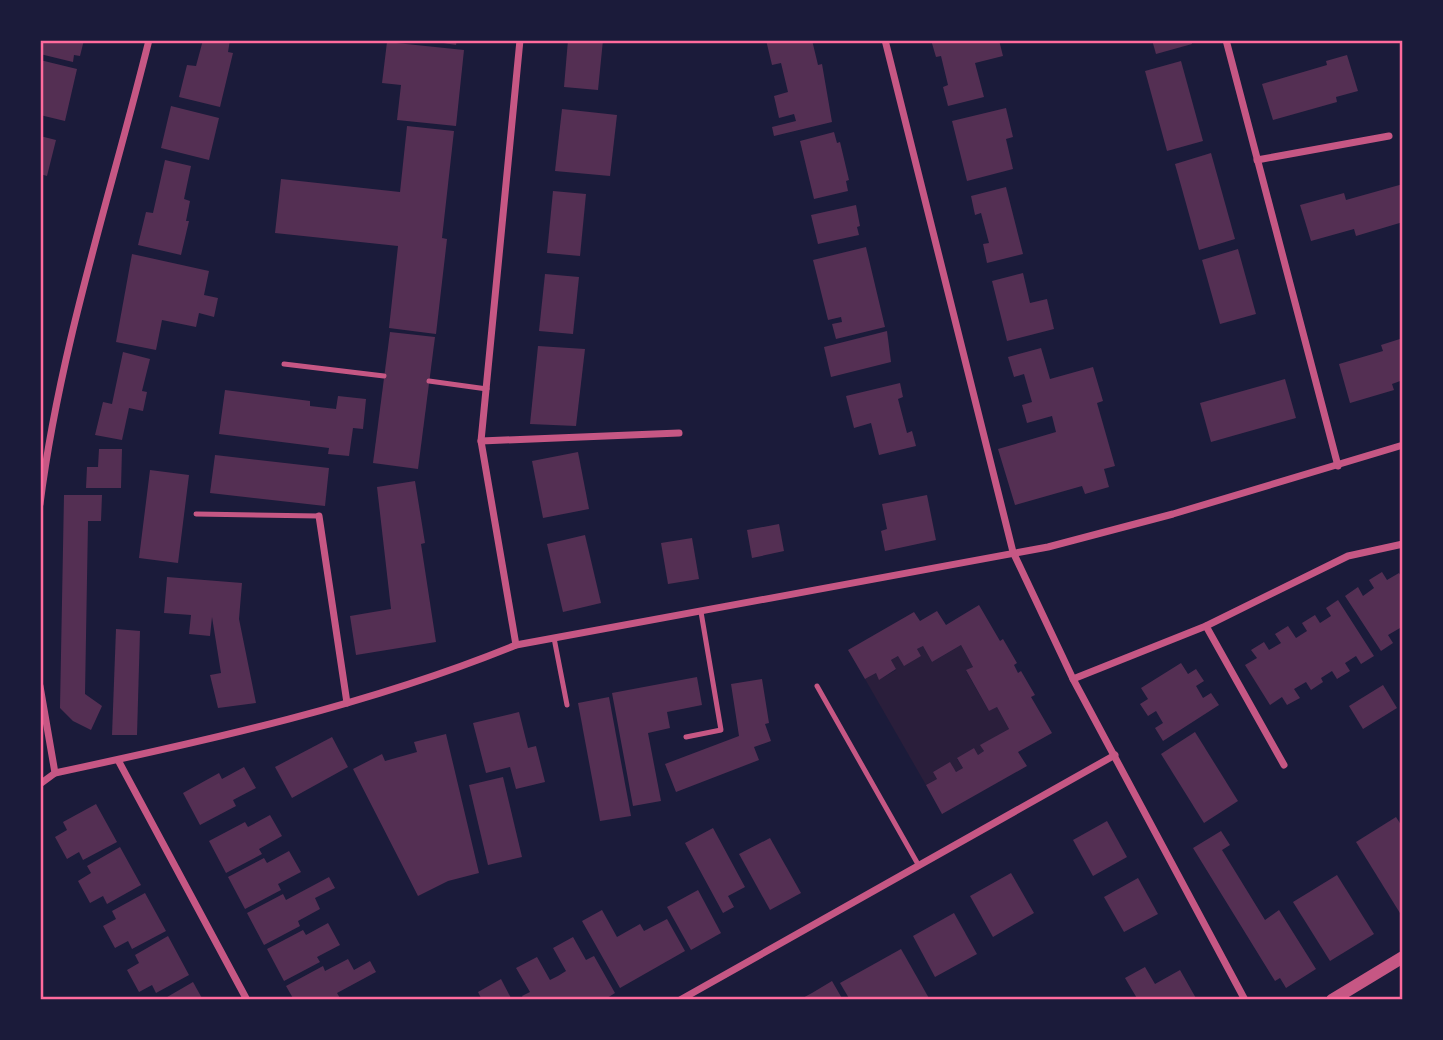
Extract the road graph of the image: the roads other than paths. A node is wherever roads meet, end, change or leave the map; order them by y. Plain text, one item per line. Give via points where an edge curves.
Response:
1 (149, 40) edge
2 (520, 40) edge
3 (885, 40) edge
4 (1226, 40) edge
5 (1389, 136) dead end
6 (1257, 160) junction
7 (285, 364) dead end
8 (384, 376) dead end
9 (429, 382) dead end
10 (486, 389) junction
11 (679, 433) dead end
12 (481, 441) junction
13 (1403, 445) edge
14 (1338, 466) junction
15 (40, 504) edge
16 (197, 514) dead end
17 (319, 516) joint
18 (1403, 544) edge
19 (1013, 552) junction
20 (701, 612) junction
21 (1206, 626) junction
22 (554, 638) junction
23 (516, 645) junction
24 (1073, 679) junction
25 (40, 686) edge
26 (817, 686) dead end
27 (347, 703) junction
28 (567, 705) dead end
29 (686, 737) dead end
30 (1115, 755) junction
31 (118, 760) junction
32 (1284, 765) dead end
33 (55, 774) junction
34 (40, 784) edge
35 (920, 867) junction
36 (1403, 957) edge
37 (247, 1000) edge
38 (680, 1000) edge
39 (1245, 1000) edge
40 (1332, 1000) edge

1 - 15 street via 85,275 48,440
2 - 10 street
3 - 19 street
4 - 6 street
5 - 6 street
6 - 14 street
7 - 8 lane
9 - 10 lane
10 - 12 street
11 - 12 street
12 - 23 street
13 - 14 street
14 - 19 street via 1060,544
16 - 17 lane
17 - 27 street
18 - 21 street via 1348,556
19 - 20 street
19 - 24 street
20 - 22 street
20 - 29 lane via 721,730
21 - 24 street
21 - 32 street
22 - 23 street
22 - 28 lane
23 - 27 street via 440,676
24 - 30 street
25 - 33 street
26 - 35 lane
27 - 31 street
30 - 35 street
30 - 39 street
31 - 33 street
31 - 37 street
33 - 34 street
35 - 38 street
36 - 40 street

